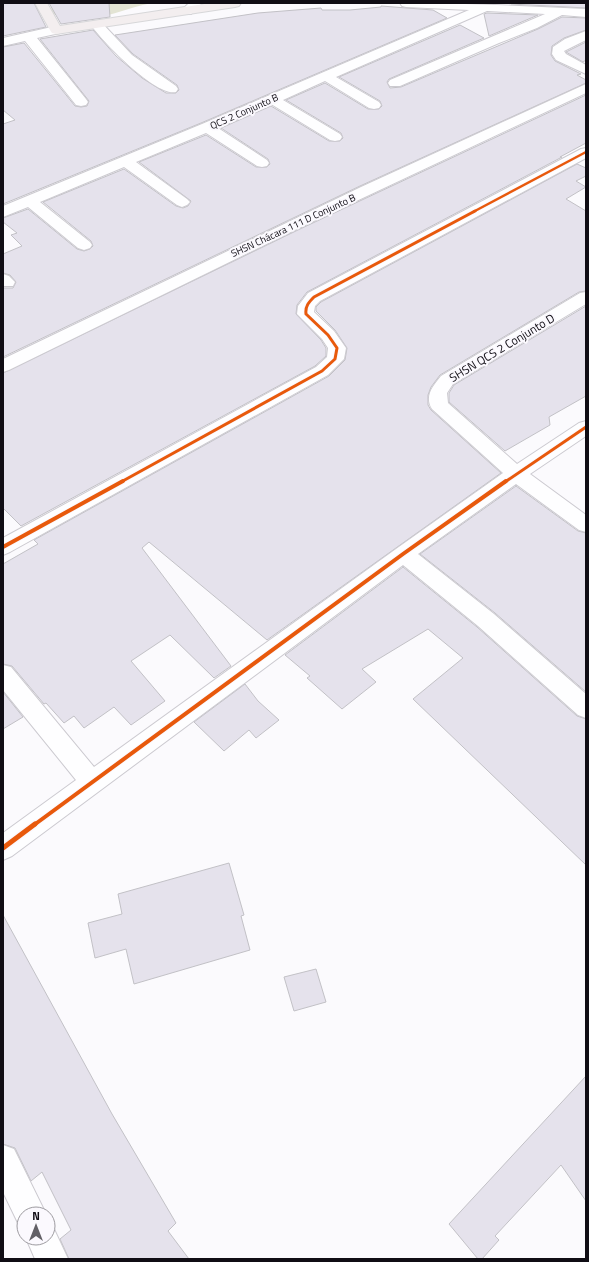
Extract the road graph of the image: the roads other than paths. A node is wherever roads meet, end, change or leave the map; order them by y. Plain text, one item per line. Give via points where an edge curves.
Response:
1 (41, 3) edge
2 (235, 3) edge
3 (240, 3) edge
4 (406, 3) edge
5 (192, 7) edge
6 (484, 8) junction
7 (561, 11) junction
8 (586, 13) edge
9 (97, 25) junction
10 (56, 30) junction
11 (586, 35) edge
12 (29, 37) junction
13 (3, 42) edge
14 (586, 70) edge
15 (325, 76) junction
16 (395, 83) dead end
17 (586, 88) edge
18 (171, 89) dead end
19 (272, 99) junction
20 (81, 102) dead end
21 (374, 105) dead end
22 (207, 128) junction
23 (335, 137) dead end
24 (586, 152) edge
25 (126, 161) junction
26 (262, 163) dead end
27 (30, 201) junction
28 (182, 202) dead end
29 (3, 212) edge
30 (84, 245) dead end
31 (586, 297) edge
32 (3, 366) edge
33 (586, 427) edge
34 (516, 474) junction
35 (586, 525) edge
36 (3, 547) edge
37 (403, 554) junction
38 (3, 674) edge
39 (586, 708) edge
40 (92, 782) junction
41 (3, 848) edge
42 (3, 1160) edge
43 (26, 1206) edge
44 (46, 1246) edge
45 (52, 1259) edge

1 - 10 main road
2 - 3 street
2 - 5 main road
4 - 6 street, QCS 2 Conjunto B
5 - 9 main road
6 - 7 street, QCS 2 Conjunto B
6 - 15 street, QCS 2 Conjunto B
7 - 8 street, QCS 2 Conjunto B
7 - 16 street
9 - 10 main road
9 - 18 street via 127,58
10 - 12 street
11 - 14 street via 558,50 561,57
12 - 13 street
12 - 20 street
15 - 19 street, QCS 2 Conjunto B
15 - 21 street
17 - 32 street, SHSN Chácara 111 D Conjunto B via 137,299
19 - 22 street, QCS 2 Conjunto B
19 - 23 street
22 - 25 street, QCS 2 Conjunto B
22 - 26 street
24 - 36 street via 314,297 305,309 306,314 328,335 337,348 335,360 322,371
25 - 27 street, QCS 2 Conjunto B
25 - 28 street
27 - 29 street, QCS 2 Conjunto B
27 - 30 street
31 - 34 street, SHSN QCS 2 Conjunto D via 447,380 438,392 439,405
33 - 34 street
34 - 35 street, SHSN QCS 2 Conjunto D
34 - 37 street
37 - 39 street via 486,620
37 - 40 street
38 - 40 street
40 - 41 street
42 - 43 street
44 - 45 street

